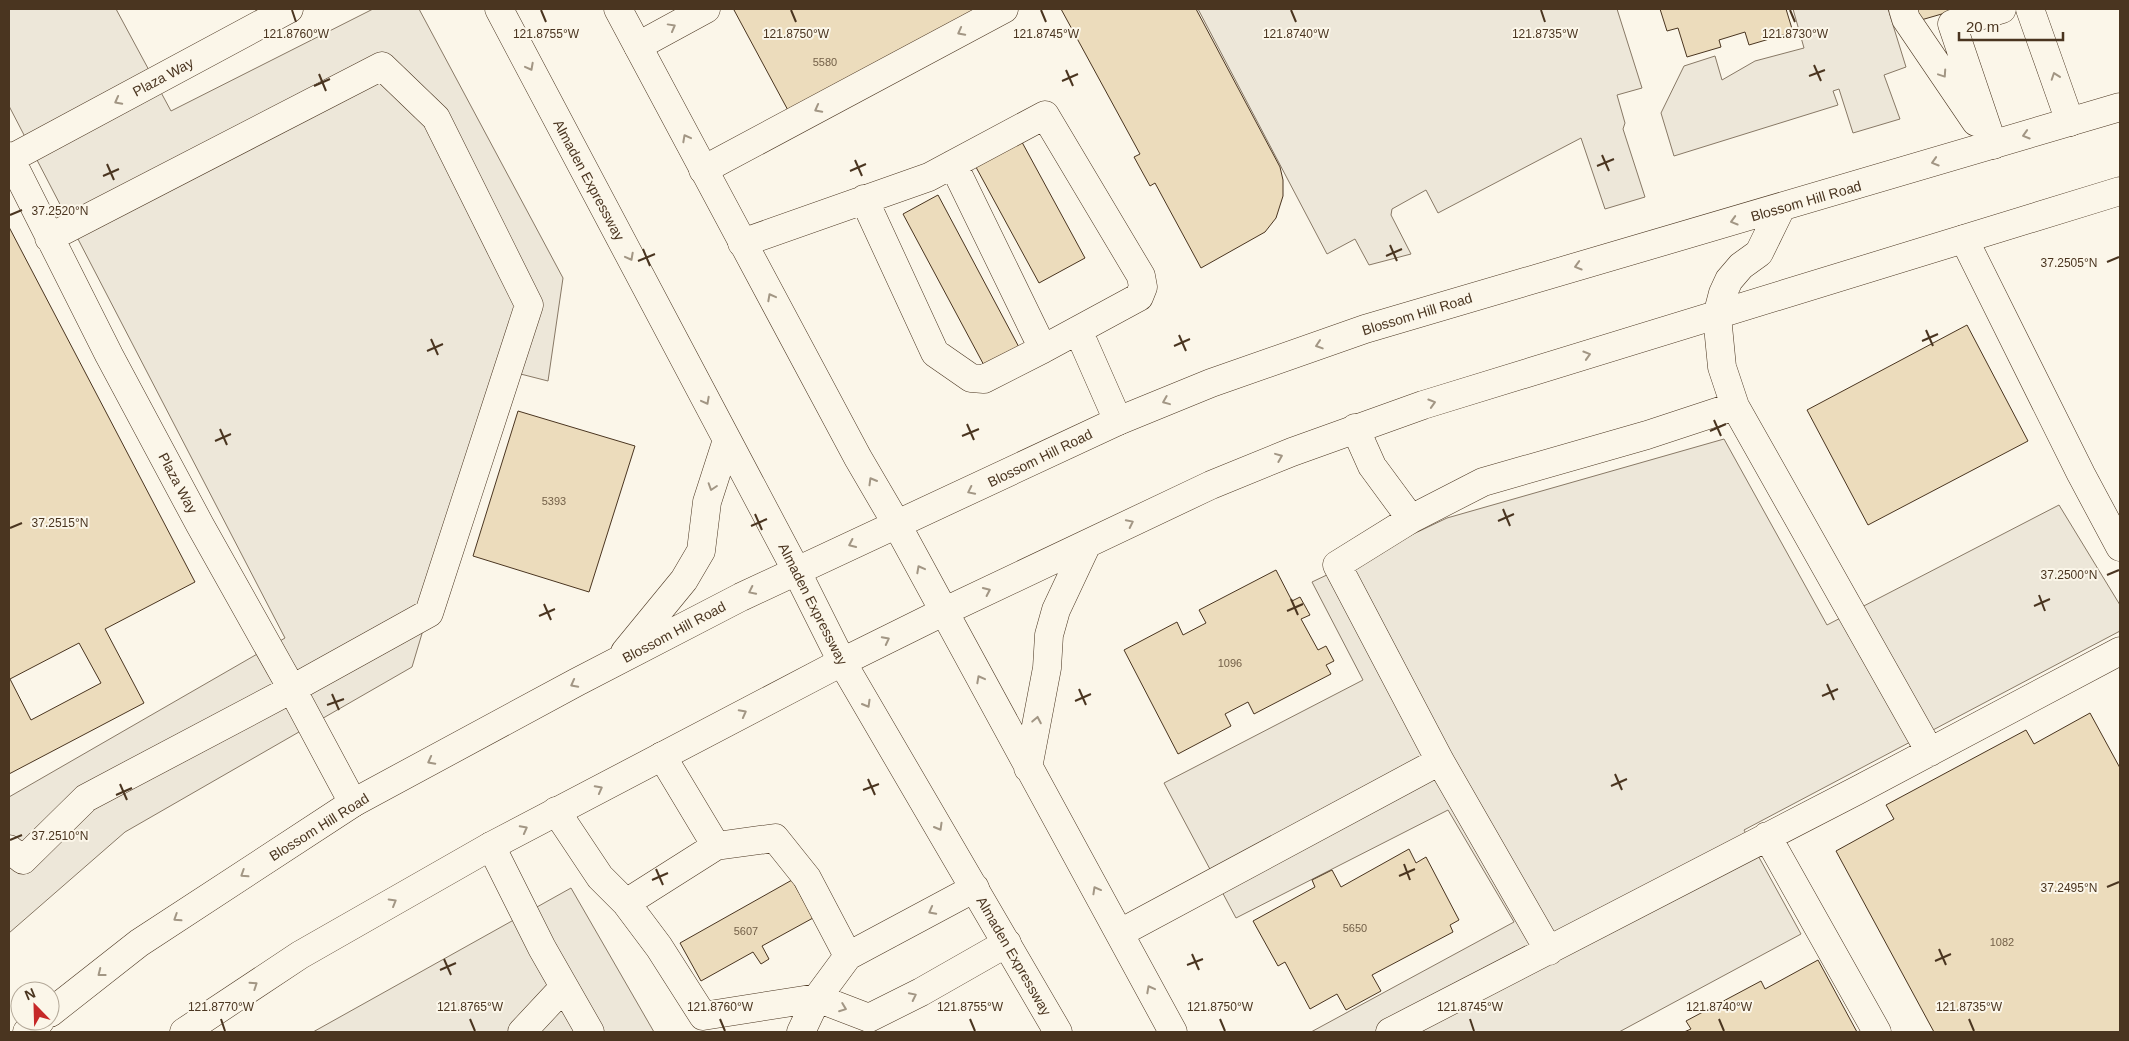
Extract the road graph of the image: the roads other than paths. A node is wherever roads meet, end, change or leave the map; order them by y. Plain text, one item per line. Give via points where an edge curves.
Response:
1 (289, 9) edge
2 (499, 9) edge
3 (618, 9) edge
4 (706, 9) edge
5 (1004, 9) edge
6 (1903, 9) edge
7 (2002, 9) edge
8 (2030, 9) edge
9 (1952, 24) junction
10 (1916, 33) junction
11 (638, 46) junction
12 (2120, 107) edge
13 (2070, 122) junction
14 (1993, 145) junction
15 (9, 158) edge
16 (953, 164) junction
17 (703, 170) junction
18 (2120, 191) edge
19 (864, 200) junction
20 (1781, 208) junction
21 (49, 238) junction
22 (1964, 239) junction
23 (742, 243) junction
24 (1718, 316) junction
25 (1078, 330) junction
26 (1043, 349) junction
27 (1734, 406) junction
28 (1118, 421) junction
29 (1356, 428) junction
30 (727, 440) junction
31 (1411, 519) junction
32 (896, 523) junction
33 (1086, 544) junction
34 (2120, 548) edge
35 (796, 570) junction
36 (943, 612) junction
37 (2120, 651) edge
38 (617, 661) junction
39 (842, 662) junction
40 (292, 689) junction
41 (1930, 752) junction
42 (662, 756) junction
43 (1440, 761) junction
44 (1028, 768) junction
45 (353, 804) junction
46 (556, 811) junction
47 (1767, 836) junction
48 (491, 846) junction
49 (716, 846) junction
50 (9, 850) edge
51 (975, 888) junction
52 (626, 903) junction
53 (1120, 933) junction
54 (1006, 943) junction
55 (1549, 951) junction
56 (848, 956) junction
57 (564, 987) junction
58 (817, 998) junction
59 (60, 1005) edge
60 (1427, 1024) edge
61 (184, 1032) edge
62 (522, 1032) edge
63 (590, 1032) edge
64 (801, 1032) edge
65 (1058, 1032) edge
66 (1174, 1032) edge
67 (1390, 1032) edge
68 (1877, 1032) edge

1 -> 15 main road, Plaza Way
2 -> 30 main road, Almaden Expressway
3 - 11 main road
11 -> 4 main road
5 -> 17 main road
6 - 10 main road
7 - 9 main road
13 -> 8 main road
9 - 10 main road
9 - 14 main road
10 -> 14 main road
17 -> 11 main road
12 - 13 main road, Blossom Hill Road
13 -> 14 main road, Blossom Hill Road
14 -> 20 main road, Blossom Hill Road
15 - 21 main road, Plaza Way
16 - 19 main road via 929,177
16 - 25 main road via 1045,115 1141,276 1143,287 1139,297
16 - 26 main road
17 - 23 main road
18 - 22 main road
19 - 23 main road
19 - 26 main road via 935,353 971,378 984,379
20 - 24 main road via 1759,253 1729,280
20 -> 28 main road, Blossom Hill Road via 1365,329 1211,383
21 - 40 main road, Plaza Way via 200,525
21 - 40 main road via 382,66 436,118 529,305 429,613
22 - 24 main road
22 - 34 main road
32 -> 23 main road
24 - 27 main road via 1722,367
29 -> 24 main road
25 - 26 main road
25 - 28 main road
27 - 31 main road via 1647,435 1483,482
27 - 41 main road
28 -> 32 main road, Blossom Hill Road via 961,496
29 - 31 main road via 1372,466
33 -> 29 main road via 1212,484
30 - 35 main road, Almaden Expressway
30 -> 38 main road via 707,502 701,551 684,580
31 - 43 main road via 1337,565
32 -> 35 main road, Blossom Hill Road
36 -> 32 main road
36 -> 33 main road
44 -> 33 main road via 1047,668 1049,635 1056,610
35 -> 38 main road, Blossom Hill Road
35 - 39 main road, Almaden Expressway
39 -> 36 main road
44 -> 36 main road
37 - 41 main road
38 -> 45 main road, Blossom Hill Road
42 -> 39 main road
39 -> 51 main road, Almaden Expressway
40 - 45 main road, Plaza Way
40 - 50 main road via 86,798 23,860
41 - 47 main road
46 -> 42 main road
42 - 49 main road
43 - 53 main road
43 - 55 main road
53 -> 44 main road
45 -> 59 main road, Blossom Hill Road via 140,943
48 -> 46 main road
46 - 52 main road via 600,877
47 - 55 main road
47 - 68 main road
48 - 57 main road
61 -> 48 main road via 300,955
49 - 52 main road
49 - 56 main road via 774,838 806,878
51 - 54 main road, Almaden Expressway
51 -> 56 main road
52 - 58 main road via 703,1016
66 -> 53 main road
58 -> 54 main road via 869,1018
54 - 65 main road, Almaden Expressway
55 - 60 main road
56 - 58 main road
57 - 62 main road
57 - 63 main road
58 - 64 main road
60 - 67 main road

